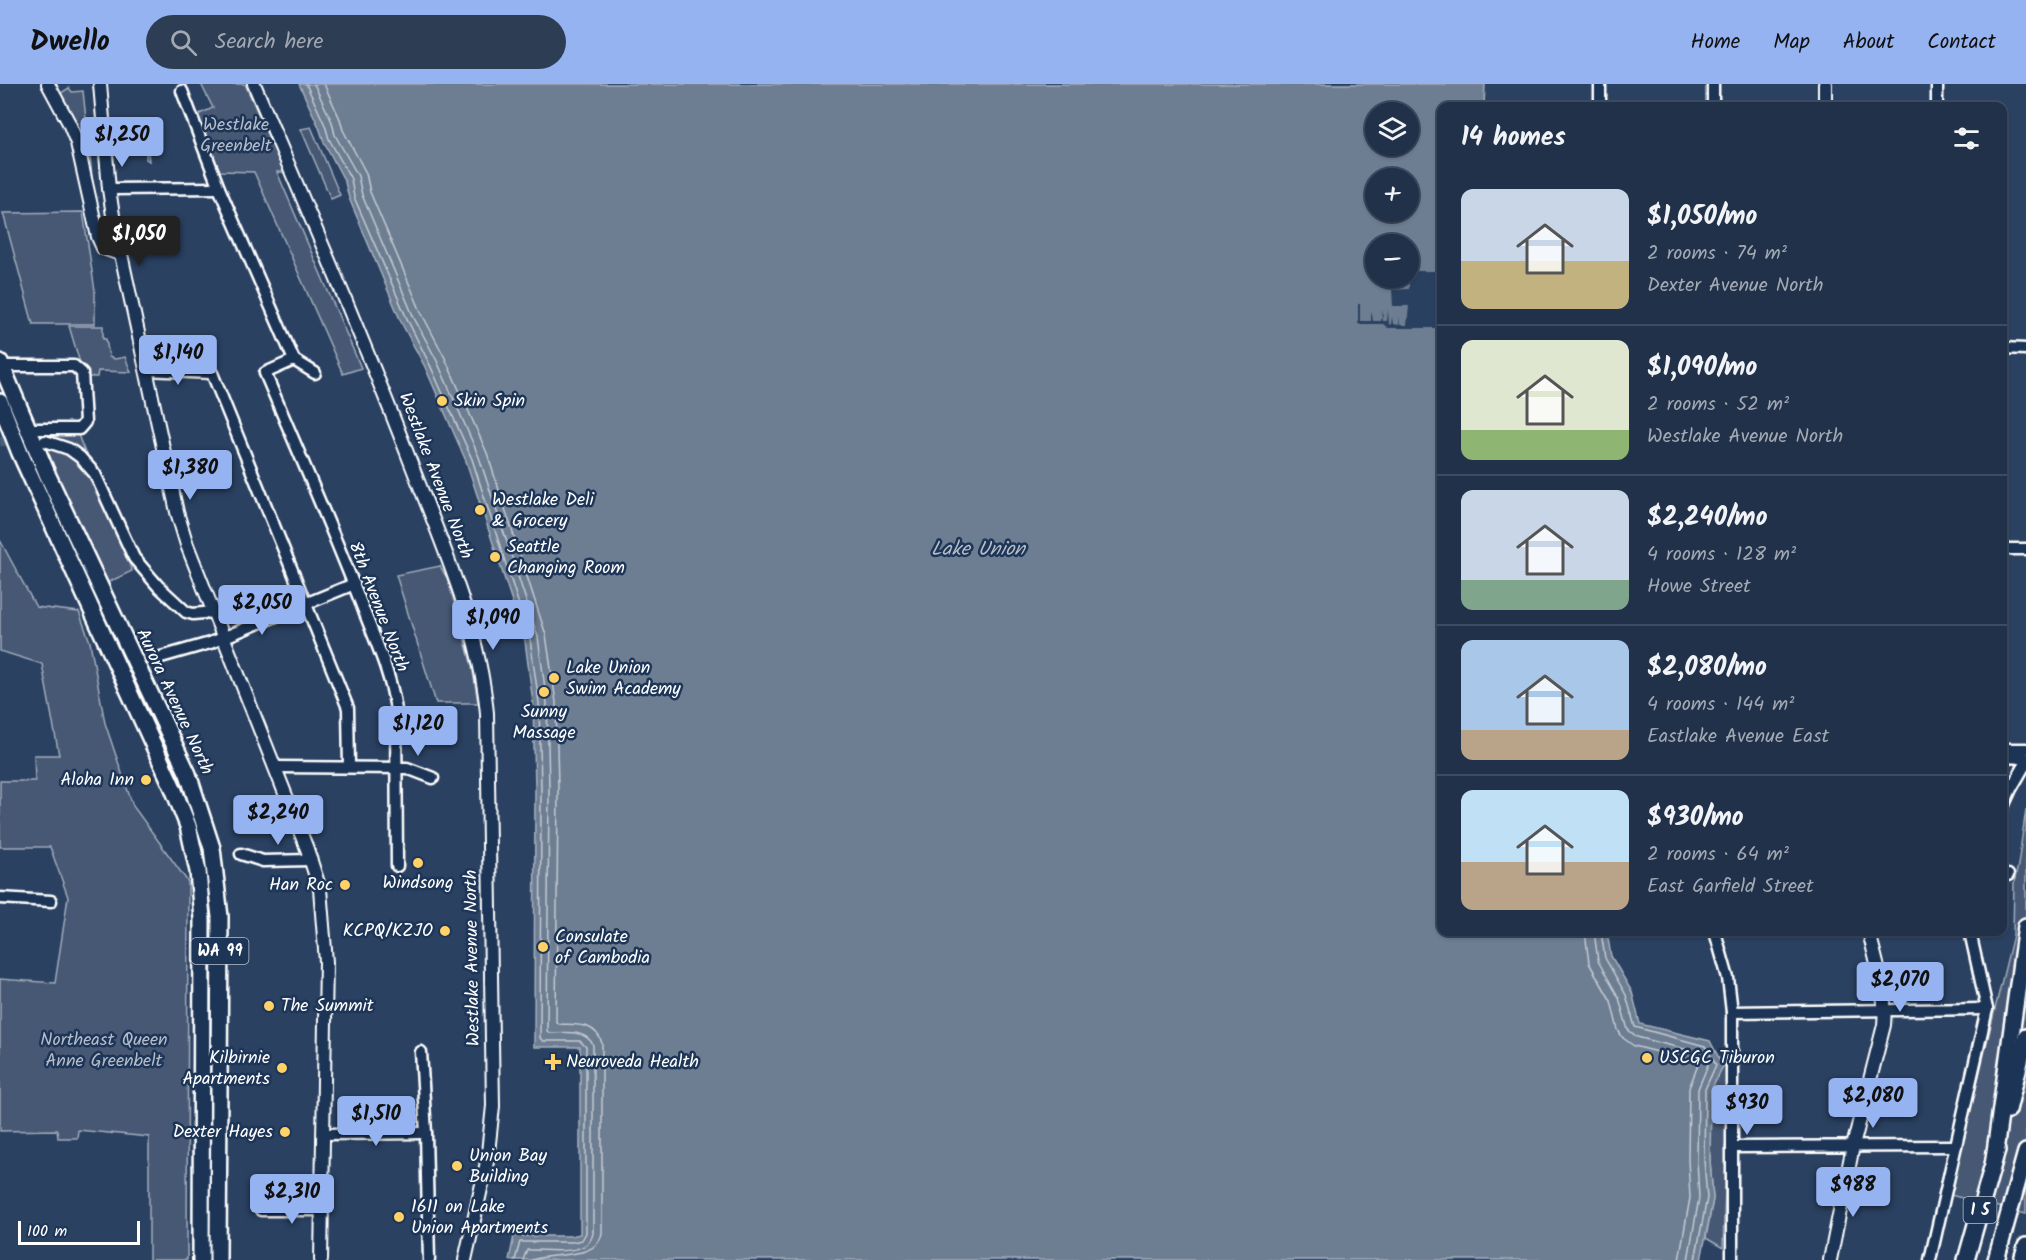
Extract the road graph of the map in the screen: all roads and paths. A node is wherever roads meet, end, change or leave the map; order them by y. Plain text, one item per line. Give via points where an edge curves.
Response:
1 (48, 84) edge
2 (100, 84) edge
3 (254, 84) edge
4 (1600, 84) edge
5 (1713, 84) edge
6 (1825, 84) edge
7 (1937, 84) edge
8 (182, 91) dead end
9 (1600, 102) edge
10 (1713, 102) edge
11 (1825, 102) edge
12 (1937, 102) edge
13 (219, 188) junction
14 (109, 189) junction
15 (120, 255) junction
16 (2007, 348) edge
17 (2026, 349) edge
18 (294, 360) junction
19 (1, 364) edge
20 (146, 370) junction
21 (315, 373) dead end
22 (0, 402) edge
23 (27, 429) junction
24 (45, 441) tunnel mouth
25 (2007, 549) edge
26 (2026, 549) edge
27 (354, 584) junction
28 (306, 603) junction
29 (214, 612) junction
30 (224, 636) junction
31 (161, 657) dead end
32 (2007, 749) edge
33 (2026, 749) edge
34 (2007, 757) edge
35 (2026, 758) edge
36 (2026, 763) edge
37 (275, 767) junction
38 (349, 767) junction
39 (396, 768) junction
40 (433, 778) dead end
41 (2007, 798) edge
42 (241, 854) dead end
43 (311, 860) junction
44 (397, 866) dead end
45 (0, 898) edge
46 (51, 901) dead end
47 (2026, 926) edge
48 (1717, 936) edge
49 (1870, 936) edge
50 (1971, 936) edge
51 (1987, 1009) junction
52 (1885, 1010) junction
53 (1732, 1012) junction
54 (2026, 1037) edge
55 (421, 1052) dead end
56 (426, 1133) junction
57 (323, 1134) junction
58 (1853, 1146) junction
59 (1956, 1146) junction
60 (1732, 1147) junction
61 (2026, 1152) edge
62 (1994, 1160) junction
63 (261, 1210) dead end
64 (323, 1210) junction
65 (2026, 1246) edge
66 (201, 1260) edge
67 (218, 1260) edge
68 (321, 1260) edge
69 (429, 1260) edge
70 (465, 1260) edge
71 (1732, 1260) edge
72 (1830, 1260) edge
73 (1930, 1260) edge
74 (1966, 1260) edge
75 (1996, 1260) edge
76 (2022, 1260) edge

1 - 15 main road via 77,143 98,237 103,248
2 - 14 main road
3 - 70 main road, Westlake Avenue North via 423,494 456,581 484,681 493,1107 487,1162
4 - 9 street
5 - 10 street
6 - 11 main road
7 - 12 street
8 - 13 street
13 - 14 street
13 - 18 street
14 - 15 main road
15 - 20 main road
16 - 17 street
18 - 21 street
18 - 27 street, 8th Avenue North via 265,373
19 - 23 highway, Aurora Avenue North / WA 99
19 - 23 street via 74,366 82,373 83,426
20 - 28 street via 212,373
20 - 29 main road via 177,512
22 - 66 highway, Aurora Avenue North / WA 99 via 188,826 198,871 202,919
23 - 67 highway, Aurora Avenue North / WA 99 via 188,774 212,848 220,917
24 - 29 street via 69,449 95,474 134,558 158,586 186,612
25 - 26 street
27 - 28 street
27 - 39 street, 8th Avenue North via 394,697
28 - 30 street
28 - 38 street via 348,708
29 - 30 main road
30 - 31 street
30 - 37 main road
32 - 33 street
34 - 35 street
36 - 41 street
37 - 38 street
37 - 43 main road
38 - 39 street
39 - 40 street
39 - 44 street, 8th Avenue North
42 - 43 street via 263,861
43 - 57 main road via 321,899 326,962
45 - 46 street
47 - 62 highway
48 - 53 street
49 - 52 main road
50 - 51 street
51 - 52 street
51 - 59 street
52 - 53 street
52 - 58 main road
53 - 60 street
54 - 62 highway, I 5
55 - 56 street
56 - 57 street
56 - 69 street
57 - 64 main road
58 - 59 street
58 - 60 street
58 - 72 main road
59 - 73 street
60 - 71 street
61 - 75 highway
62 - 74 highway, I 5
63 - 64 street
64 - 68 main road
65 - 76 highway

